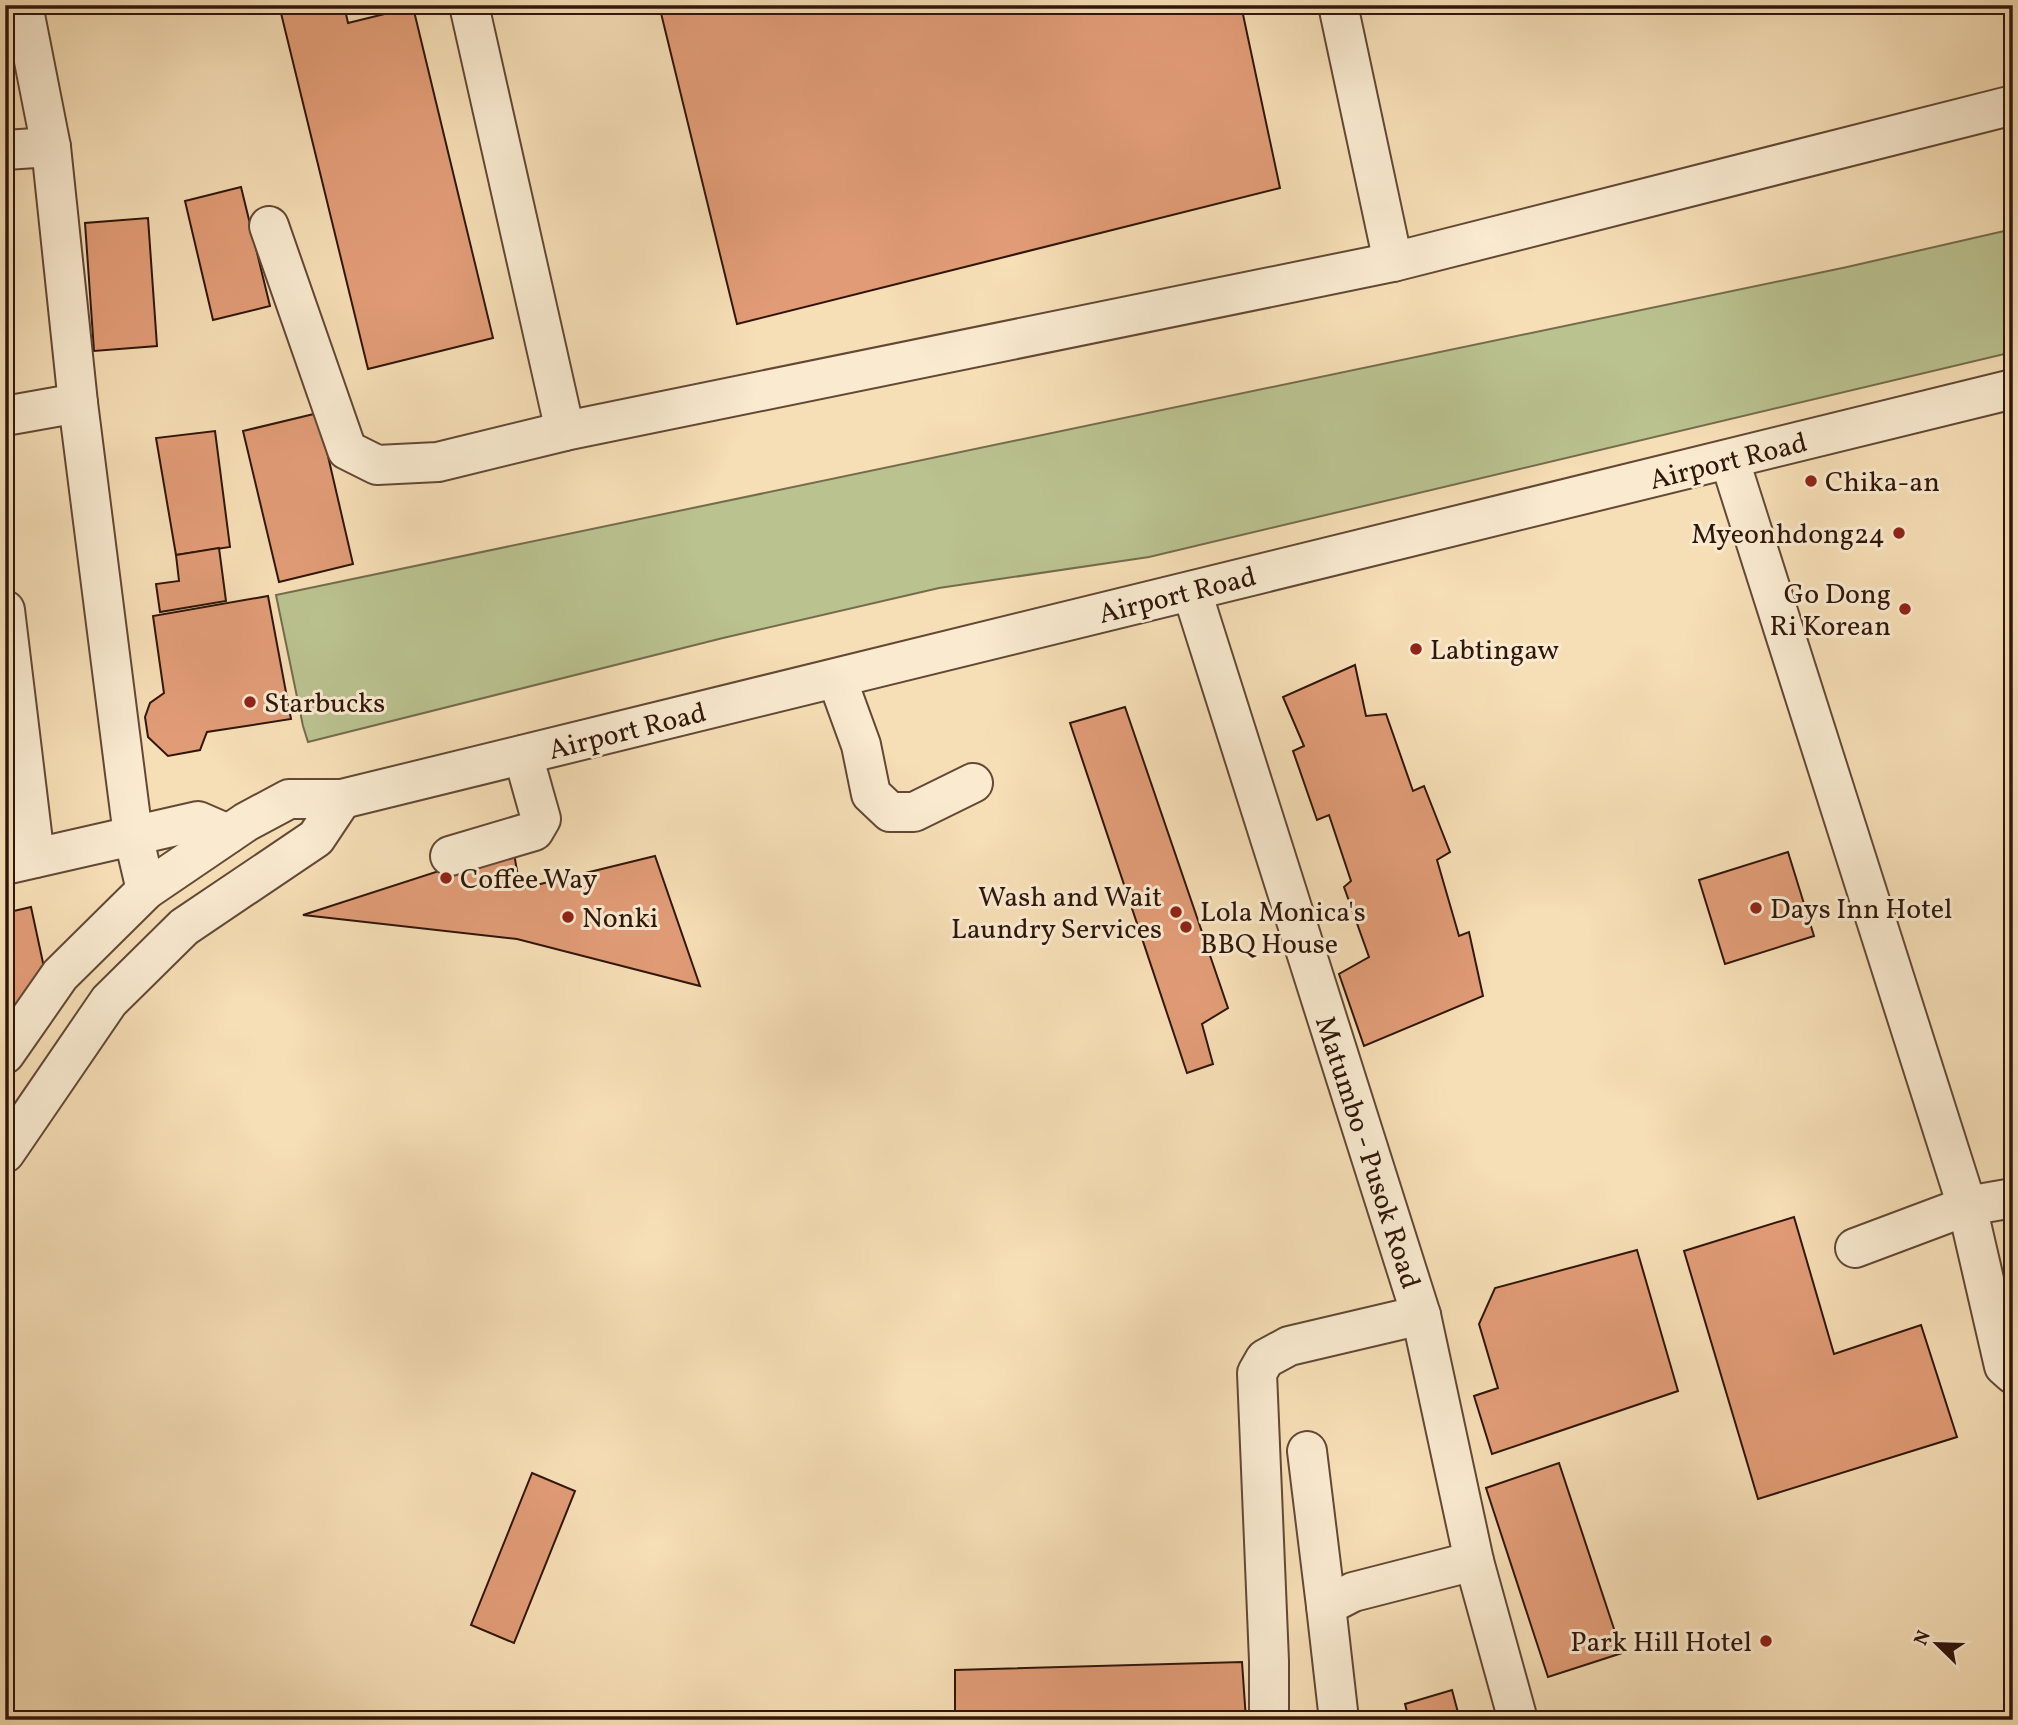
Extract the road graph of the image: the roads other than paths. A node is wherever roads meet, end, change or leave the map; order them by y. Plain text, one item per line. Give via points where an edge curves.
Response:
1 (23, 5) edge
2 (469, 5) edge
3 (1338, 5) edge
4 (2013, 105) edge
5 (51, 147) junction
6 (5, 150) edge
7 (269, 226) dead end
8 (1394, 261) junction
9 (2013, 389) edge
10 (78, 403) junction
11 (5, 416) edge
12 (565, 431) junction
13 (1730, 461) junction
14 (1192, 592) junction
15 (5, 610) edge
16 (836, 679) junction
17 (523, 755) junction
18 (973, 783) dead end
19 (342, 799) junction
20 (228, 834) junction
21 (133, 835) junction
22 (450, 856) dead end
23 (20, 862) edge
24 (146, 890) junction
25 (5, 1054) edge
26 (5, 1153) edge
27 (2013, 1198) edge
28 (1967, 1206) junction
29 (1855, 1248) dead end
30 (1421, 1315) junction
31 (2013, 1374) edge
32 (1307, 1451) dead end
33 (1474, 1561) junction
34 (1326, 1606) junction
35 (1269, 1720) edge
36 (1339, 1720) edge
37 (1518, 1720) edge

1 - 5 street
2 - 12 street
3 - 8 street
4 - 8 street
5 - 6 street
5 - 10 street
7 - 12 street via 347,450 377,465 438,462
8 - 12 street
9 - 13 street, Airport Road
10 - 11 street
10 - 21 street
13 - 14 street, Airport Road
13 - 28 street
14 - 16 street, Airport Road
14 - 30 street, Matumbo - Pusok Road
15 - 23 street
16 - 17 street, Airport Road
16 - 18 street via 861,745 871,794 890,812 914,812
17 - 19 street, Airport Road
17 - 22 street via 541,819 534,831
19 - 20 street, Airport Road via 289,799
19 - 26 street via 316,838 184,927 109,1001
20 - 21 street via 198,821
20 - 24 street, Airport Road
21 - 23 street
21 - 24 street
24 - 25 street, Airport Road via 60,975
27 - 28 street
28 - 29 street
28 - 31 street via 2004,1366
30 - 33 street, Matumbo - Pusok Road
30 - 35 street via 1289,1346 1265,1359 1257,1373
32 - 34 street
33 - 34 street via 1353,1592
33 - 37 street, Matumbo - Pusok Road
34 - 36 street

